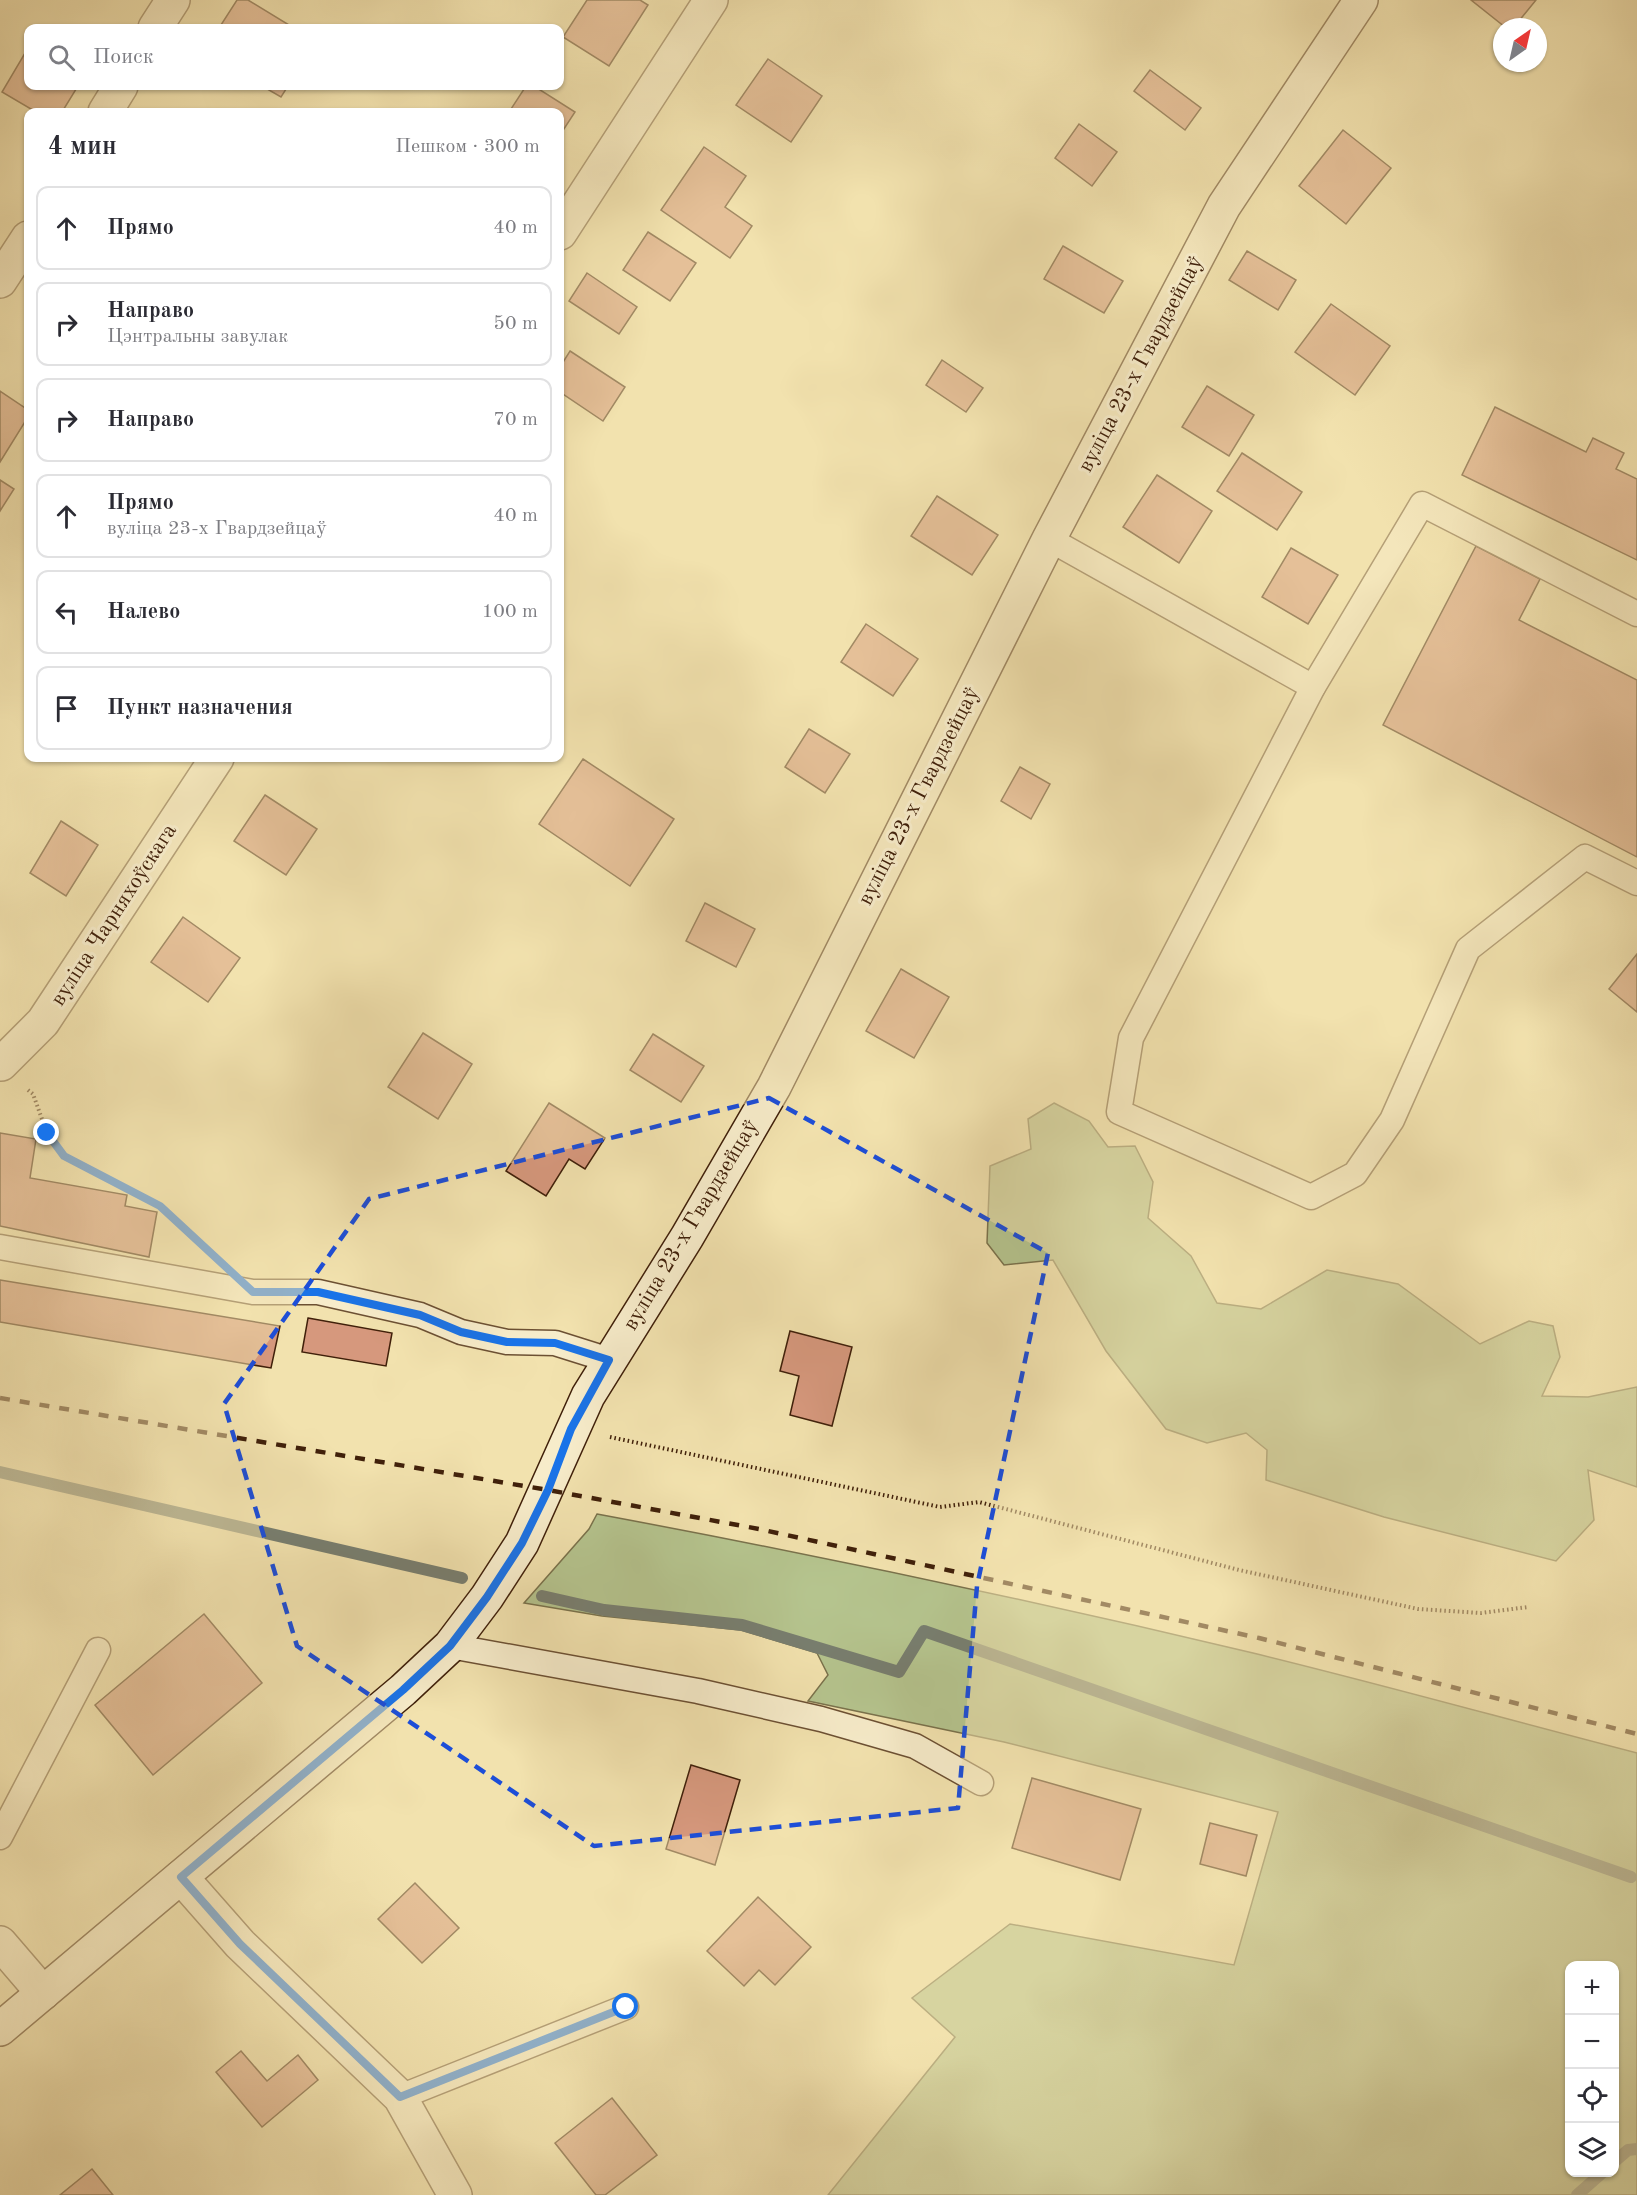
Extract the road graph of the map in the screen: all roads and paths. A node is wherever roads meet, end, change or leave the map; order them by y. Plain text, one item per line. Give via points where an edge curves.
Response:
1 (173, 0) edge
2 (711, 0) edge
3 (1361, 0) edge
4 (158, 24) edge
5 (119, 90) edge
6 (107, 108) edge
7 (564, 227) edge
8 (24, 244) edge
9 (0, 281) edge
10 (1049, 539) junction
11 (1637, 615) edge
12 (1313, 687) junction
13 (214, 762) edge
14 (1637, 883) edge
15 (1, 1064) edge
16 (0, 1247) edge
17 (211, 1253) dead end
18 (609, 1360) junction
19 (571, 1429) junction
20 (1528, 1607) dead end
21 (450, 1646) junction
22 (98, 1650) dead end
23 (981, 1783) dead end
24 (0, 1837) edge
25 (181, 1877) junction
26 (0, 1942) edge
27 (43, 1993) junction
28 (626, 2007) dead end
29 (0, 2029) edge
30 (400, 2097) junction
31 (456, 2195) edge

1 - 4 street
2 - 7 street
3 - 10 street, вуліца 23-х Гвардзейцаў via 1224,206
5 - 6 street
8 - 9 street
10 - 12 lane
10 - 18 street, вуліца 23-х Гвардзейцаў via 774,1087
11 - 12 lane via 1422,504
12 - 14 lane via 1131,1038 1119,1112 1311,1197 1355,1174 1392,1120 1468,949 1585,857
13 - 15 street, вуліца Чарняхоўскага via 43,1022
15 - 17 path via 33,1094 47,1133 64,1156 160,1206
16 - 18 lane via 253,1292 318,1292 420,1315 472,1334 507,1342 555,1343
18 - 19 street, вуліца 23-х Гвардзейцаў
19 - 20 path via 940,1507 979,1502 1239,1570 1418,1609 1481,1613
19 - 21 street, вуліца 23-х Гвардзейцаў via 522,1543
21 - 23 lane via 698,1690 821,1719 915,1746
21 - 25 street, вуліца 23-х Гвардзейцаў
22 - 24 lane
25 - 27 street, вуліца 23-х Гвардзейцаў
25 - 30 street via 240,1944
26 - 27 street
27 - 29 street, вуліца 23-х Гвардзейцаў
28 - 30 lane
30 - 31 street

